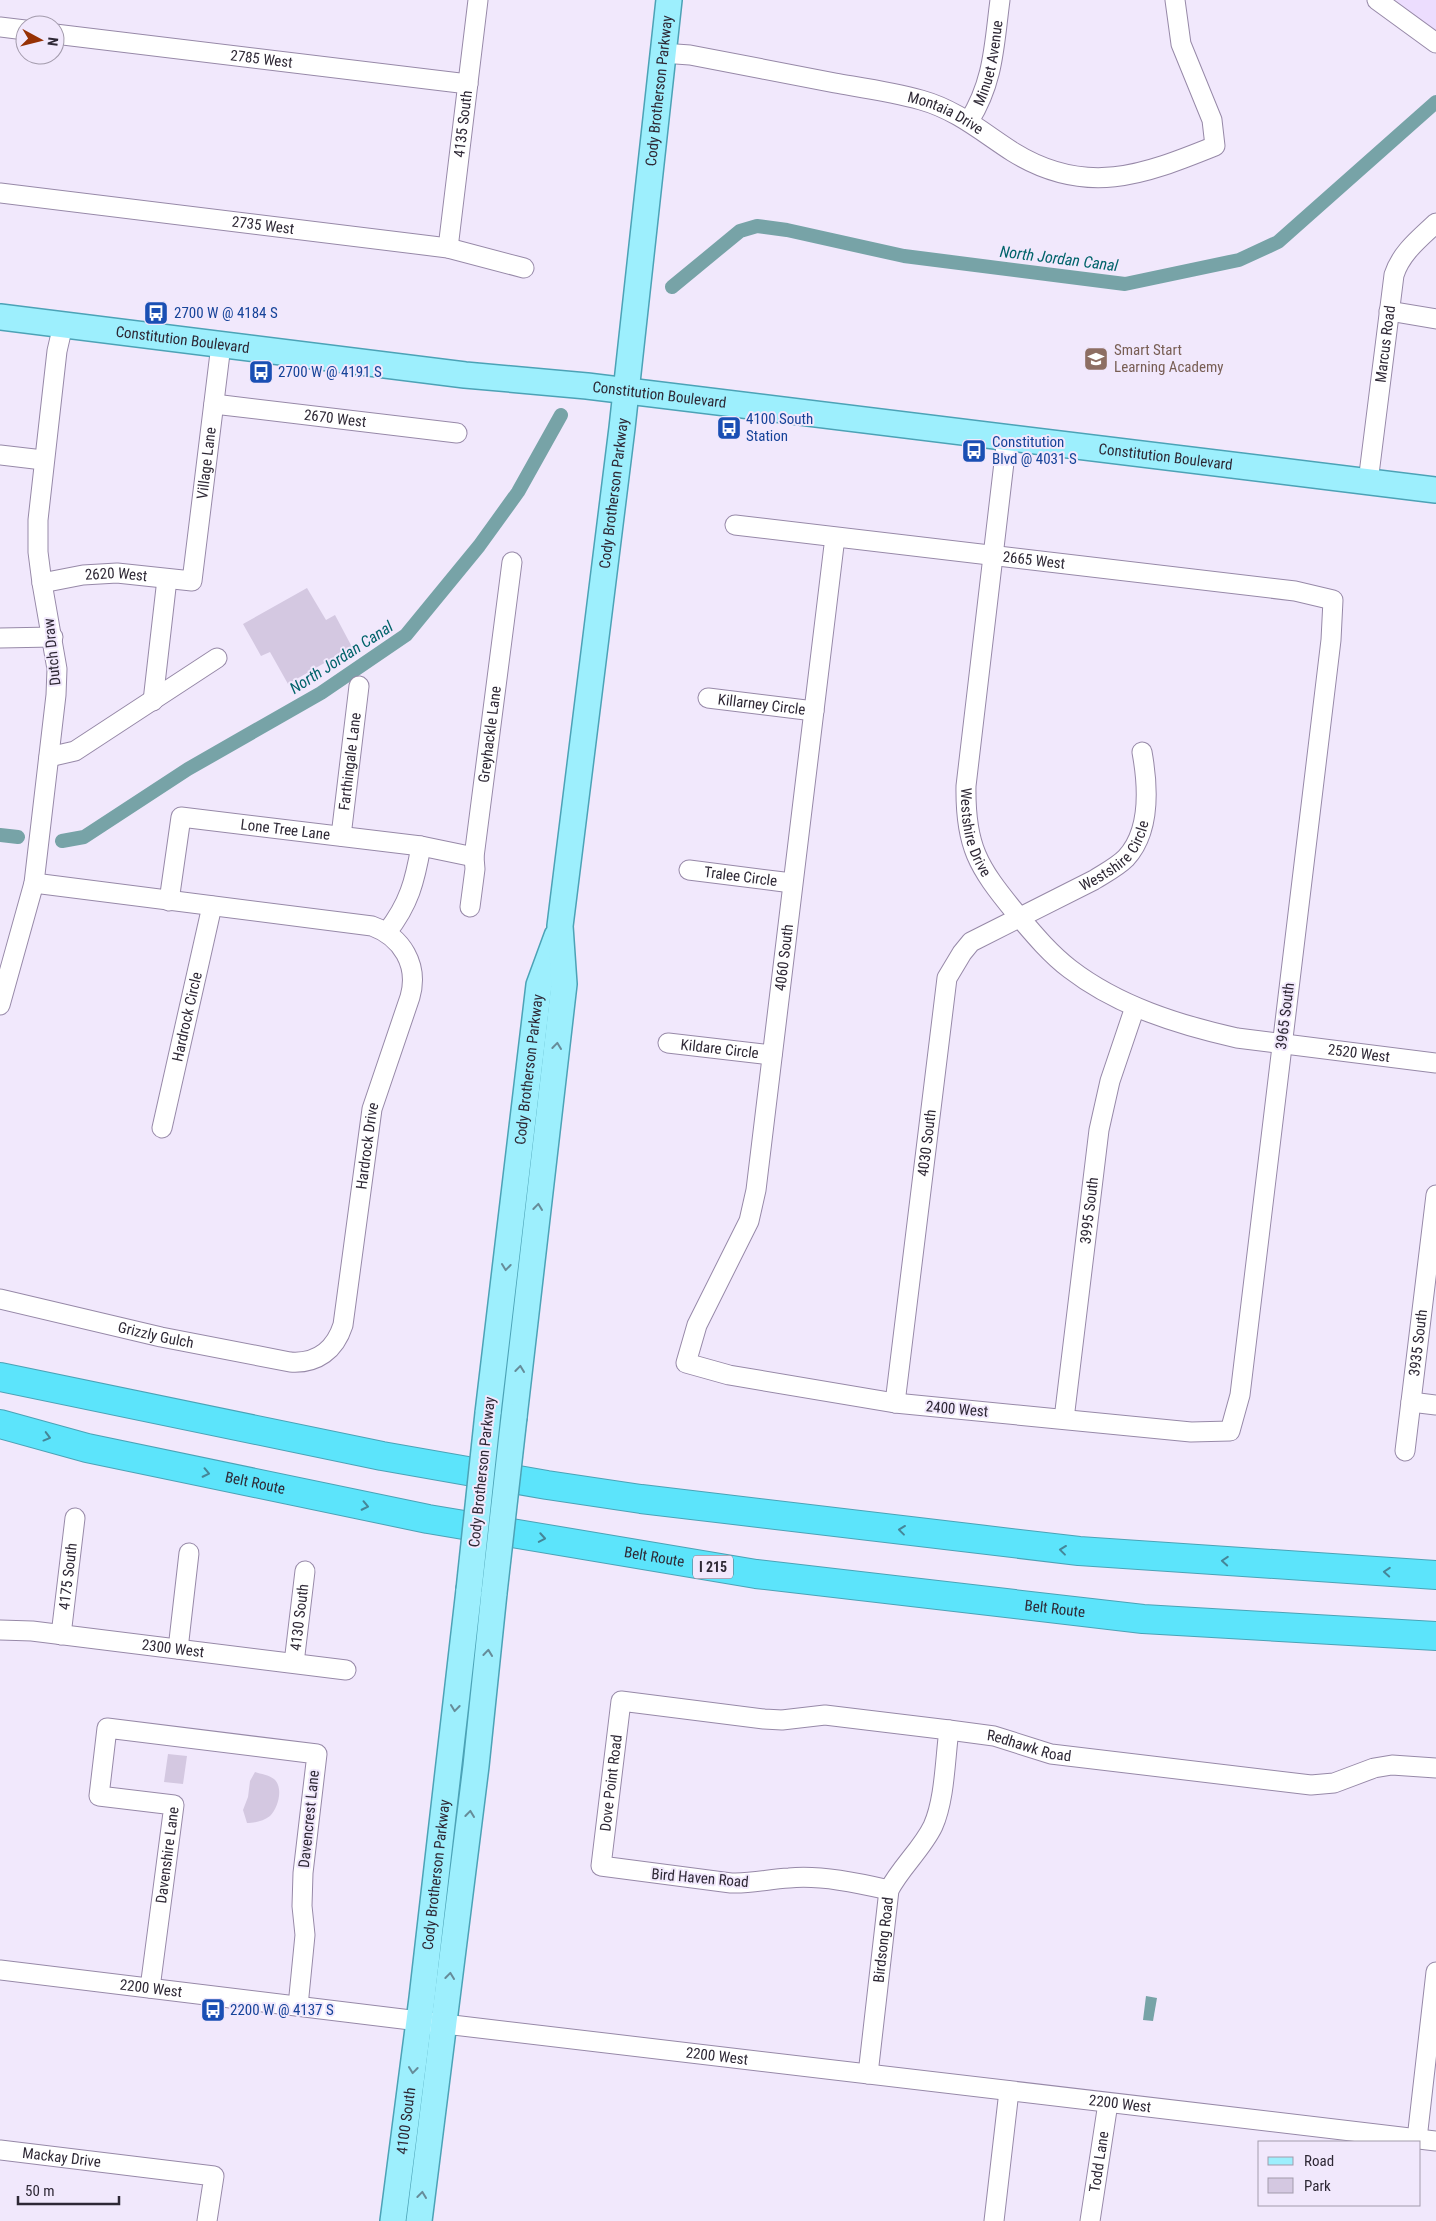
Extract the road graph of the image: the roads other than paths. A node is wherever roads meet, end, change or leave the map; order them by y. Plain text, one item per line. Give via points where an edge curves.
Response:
1 (478, 0) edge
2 (669, 0) edge
3 (1000, 0) edge
4 (1175, 0) edge
5 (1377, 0) edge
6 (0, 27) edge
7 (15, 29) edge
8 (65, 35) edge
9 (1436, 44) edge
10 (662, 53) junction
11 (468, 84) junction
12 (970, 121) junction
13 (0, 193) edge
14 (1436, 223) edge
15 (448, 248) junction
16 (524, 268) dead end
17 (1389, 311) junction
18 (0, 317) edge
19 (1436, 319) edge
20 (63, 325) junction
21 (221, 345) junction
22 (626, 390) junction
23 (214, 404) junction
24 (457, 433) dead end
25 (1007, 438) junction
26 (0, 455) edge
27 (43, 460) junction
28 (1368, 482) junction
29 (1436, 490) edge
30 (735, 525) dead end
31 (835, 537) junction
32 (995, 556) junction
33 (512, 562) dead end
34 (167, 579) junction
35 (192, 582) joint
36 (42, 583) junction
37 (1333, 600) joint
38 (53, 637) junction
39 (0, 638) edge
40 (217, 658) dead end
41 (359, 686) dead end
42 (708, 698) dead end
43 (153, 701) junction
44 (814, 711) junction
45 (1142, 752) dead end
46 (49, 757) junction
47 (341, 836) junction
48 (421, 846) junction
49 (474, 857) junction
50 (689, 870) dead end
51 (792, 883) junction
52 (34, 884) junction
53 (169, 901) junction
54 (212, 906) junction
55 (470, 907) dead end
56 (1019, 917) junction
57 (560, 926) junction
58 (387, 932) junction
59 (0, 1005) edge
60 (1135, 1007) junction
61 (668, 1043) dead end
62 (1282, 1044) junction
63 (772, 1055) junction
64 (1436, 1063) edge
65 (162, 1128) dead end
66 (1436, 1195) edge
67 (1434, 1236) edge
68 (0, 1299) edge
69 (312, 1361) joint
70 (686, 1363) joint
71 (0, 1377) edge
72 (1411, 1402) junction
73 (895, 1403) junction
74 (1436, 1405) edge
75 (1064, 1420) junction
76 (0, 1424) edge
77 (1230, 1431) joint
78 (1405, 1451) dead end
79 (75, 1518) dead end
80 (189, 1553) dead end
81 (305, 1571) dead end
82 (1436, 1575) edge
83 (0, 1630) edge
84 (62, 1635) junction
85 (1436, 1636) edge
86 (178, 1649) junction
87 (294, 1663) junction
88 (346, 1670) dead end
89 (620, 1701) joint
90 (107, 1728) joint
91 (948, 1730) junction
92 (1436, 1768) edge
93 (601, 1866) joint
94 (889, 1890) junction
95 (0, 1970) edge
96 (1436, 1972) edge
97 (150, 1988) junction
98 (298, 2006) junction
99 (419, 2021) junction
100 (444, 2024) junction
101 (868, 2074) junction
102 (1009, 2091) junction
103 (1108, 2103) junction
104 (1417, 2138) junction
105 (1436, 2141) edge
106 (0, 2150) edge
107 (207, 2221) edge
108 (393, 2221) edge
109 (419, 2221) edge
110 (994, 2221) edge
111 (1090, 2221) edge

1 - 11 street, 4135 South
2 - 10 main road, Cody Brotherson Parkway
3 - 12 street, Minuet Avenue via 990,79
4 - 12 street, Montaia Drive via 1181,44 1212,120 1215,146 1135,175 1081,176 1045,168
5 - 9 street
6 - 7 street
8 - 11 street, 2785 West
10 - 12 street, Montaia Drive via 690,55 904,96 939,106
10 - 22 main road, Cody Brotherson Parkway
11 - 15 street, 4135 South
13 - 15 street, 2735 West
14 - 17 street, Marcus Road via 1411,246 1396,267
15 - 16 street, 2735 West
17 - 19 street
17 - 28 street, Marcus Road
18 - 20 main road, Constitution Boulevard
20 - 21 main road, Constitution Boulevard
20 - 27 street, Dutch Draw
21 - 22 main road, Constitution Boulevard via 465,375
21 - 23 street, Village Lane
22 - 25 main road, Constitution Boulevard
22 - 57 main road, Cody Brotherson Parkway
23 - 24 street, 2670 West
23 - 35 street, Village Lane
25 - 28 main road, Constitution Boulevard
25 - 32 street, Westshire Drive
26 - 27 street
27 - 36 street, Dutch Draw via 38,520
28 - 29 main road, Constitution Boulevard
30 - 31 street, 2665 West
31 - 32 street, 2665 West
31 - 44 street, 4060 South
32 - 37 street, 2665 West via 1294,591
32 - 56 street, Westshire Drive via 966,786 967,830 979,864
33 - 49 street, Greyhackle Lane
34 - 35 street, 2620 West
34 - 36 street, 2620 West via 117,573
34 - 43 street
36 - 38 street, Dutch Draw
37 - 62 street, 3965 South via 1330,650
38 - 39 street
38 - 46 street, Dutch Draw via 57,669
40 - 43 street
41 - 47 street, Farthingale Lane
42 - 44 street, Killarney Circle
43 - 46 street via 75,751
44 - 51 street, 4060 South
45 - 56 street, Westshire Circle via 1147,780 1145,814 1139,837 1127,857 1107,872
46 - 52 street, Dutch Draw
47 - 48 street, Lone Tree Lane
47 - 53 street, Lone Tree Lane via 181,817
48 - 49 street, Lone Tree Lane
48 - 58 street via 412,891
49 - 55 street, Greyhackle Lane
50 - 51 street, Tralee Circle
51 - 63 street, 4060 South
52 - 53 street
52 - 59 street, Dutch Draw
53 - 54 street
54 - 58 street via 372,926
54 - 65 street, Hardrock Circle
56 - 60 street, Westshire Drive via 1070,969
56 - 73 street, 4030 South via 972,942 947,978
57 -> 99 main road, Cody Brotherson Parkway, bridge via 539,984
100 -> 57 main road, Cody Brotherson Parkway, bridge via 564,984
58 - 69 street, Hardrock Drive via 408,958 412,989 372,1109 344,1325 334,1345
60 - 62 street, Westshire Drive via 1211,1032
60 - 75 street, 3995 South via 1100,1122
61 - 63 street, Kildare Circle
62 - 64 street, 2520 West
62 - 77 street, 3965 South via 1240,1395
63 - 70 street, 4060 South via 756,1190 749,1221 697,1326
66 - 67 street, 3935 South
67 - 72 street, 3935 South
68 - 69 street, Grizzly Gulch via 228,1351 290,1362
70 - 73 street, 2400 West via 729,1375
82 -> 71 highway via 1078,1552 641,1499 547,1486 382,1456
72 - 74 street
72 - 78 street, 3935 South
73 - 75 street, 2400 West
75 - 77 street, 2400 West via 1192,1432
76 -> 85 highway, Belt Route / I 215 via 87,1448 428,1519 756,1574 1143,1619
79 - 84 street, 4175 South
80 - 86 street
81 - 87 street, 4130 South
83 - 84 street, 2300 West
84 - 86 street, 2300 West
86 - 87 street, 2300 West
87 - 88 street, 2300 West
89 - 91 street, Redhawk Road via 782,1720 825,1715
89 - 93 street, Dove Point Road
90 - 97 street, Davenshire Lane via 99,1796 174,1805
90 - 98 street, Davencrest Lane via 316,1754 303,1873 305,1934
91 - 92 street, Redhawk Road via 994,1736 1051,1754 1311,1786 1334,1783 1392,1765
91 - 94 street, Birdsong Road via 938,1810 932,1827
93 - 94 street, Bird Haven Road via 731,1883 811,1878
94 - 101 street, Birdsong Road
95 - 97 street, 2200 West
96 - 104 street
97 - 98 street, 2200 West
98 - 99 street, 2200 West
99 - 100 street, 2200 West
99 -> 108 main road, 4100 South
100 - 101 street, 2200 West
109 -> 100 main road, 4100 South
101 - 102 street, 2200 West
102 - 103 street, 2200 West
102 - 110 street
103 - 104 street, 2200 West
103 - 111 street, Todd Lane
104 - 105 street, 2200 West
106 - 107 street, Mackay Drive via 214,2176

